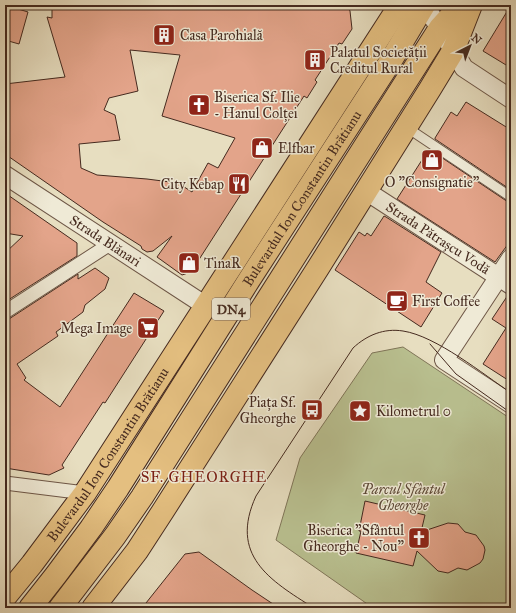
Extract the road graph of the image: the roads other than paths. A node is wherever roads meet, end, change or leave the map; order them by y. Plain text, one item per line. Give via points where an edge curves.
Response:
1 (400, 5) edge
2 (424, 5) edge
3 (461, 5) edge
4 (471, 5) edge
5 (440, 28) junction
6 (453, 51) junction
7 (417, 64) junction
8 (511, 99) edge
9 (406, 127) junction
10 (5, 176) edge
11 (366, 191) junction
12 (511, 198) edge
13 (110, 244) junction
14 (511, 258) edge
15 (505, 281) edge
16 (206, 306) junction
17 (5, 312) edge
18 (511, 404) edge
19 (5, 483) edge
20 (85, 493) junction
21 (142, 497) junction
22 (163, 511) junction
23 (5, 597) edge
24 (30, 608) edge
25 (60, 608) edge
26 (93, 608) edge

1 - 16 main road, Bulevardul Ion Constantin Brătianu / DN4
2 - 5 street
2 - 7 main road, Bulevardul Ion Constantin Brătianu
2 - 24 main road, Bulevardul Ion Constantin Brătianu / DN4 via 118,488 56,576
3 - 5 main road, Bulevardul Ion Constantin Brătianu / DN4
4 - 6 main road
5 - 6 street
5 - 7 main road, Bulevardul Ion Constantin Brătianu / DN4
6 - 8 street via 464,68
6 - 9 main road
7 - 21 main road, Bulevardul Ion Constantin Brătianu / DN4
9 - 11 main road
9 - 12 lane
10 - 13 street, Strada Blănari
11 - 15 street, Strada Pătrașcu Vodă
11 - 22 main road
13 - 16 street, Strada Blănari
13 - 17 street
14 - 15 street
15 - 18 street via 444,360
16 - 20 main road, Bulevardul Ion Constantin Brătianu / DN4
19 - 20 street
20 - 23 main road, Bulevardul Ion Constantin Brătianu / DN4
21 - 22 main road
21 - 25 main road, Bulevardul Ion Constantin Brătianu / DN4
22 - 26 main road

